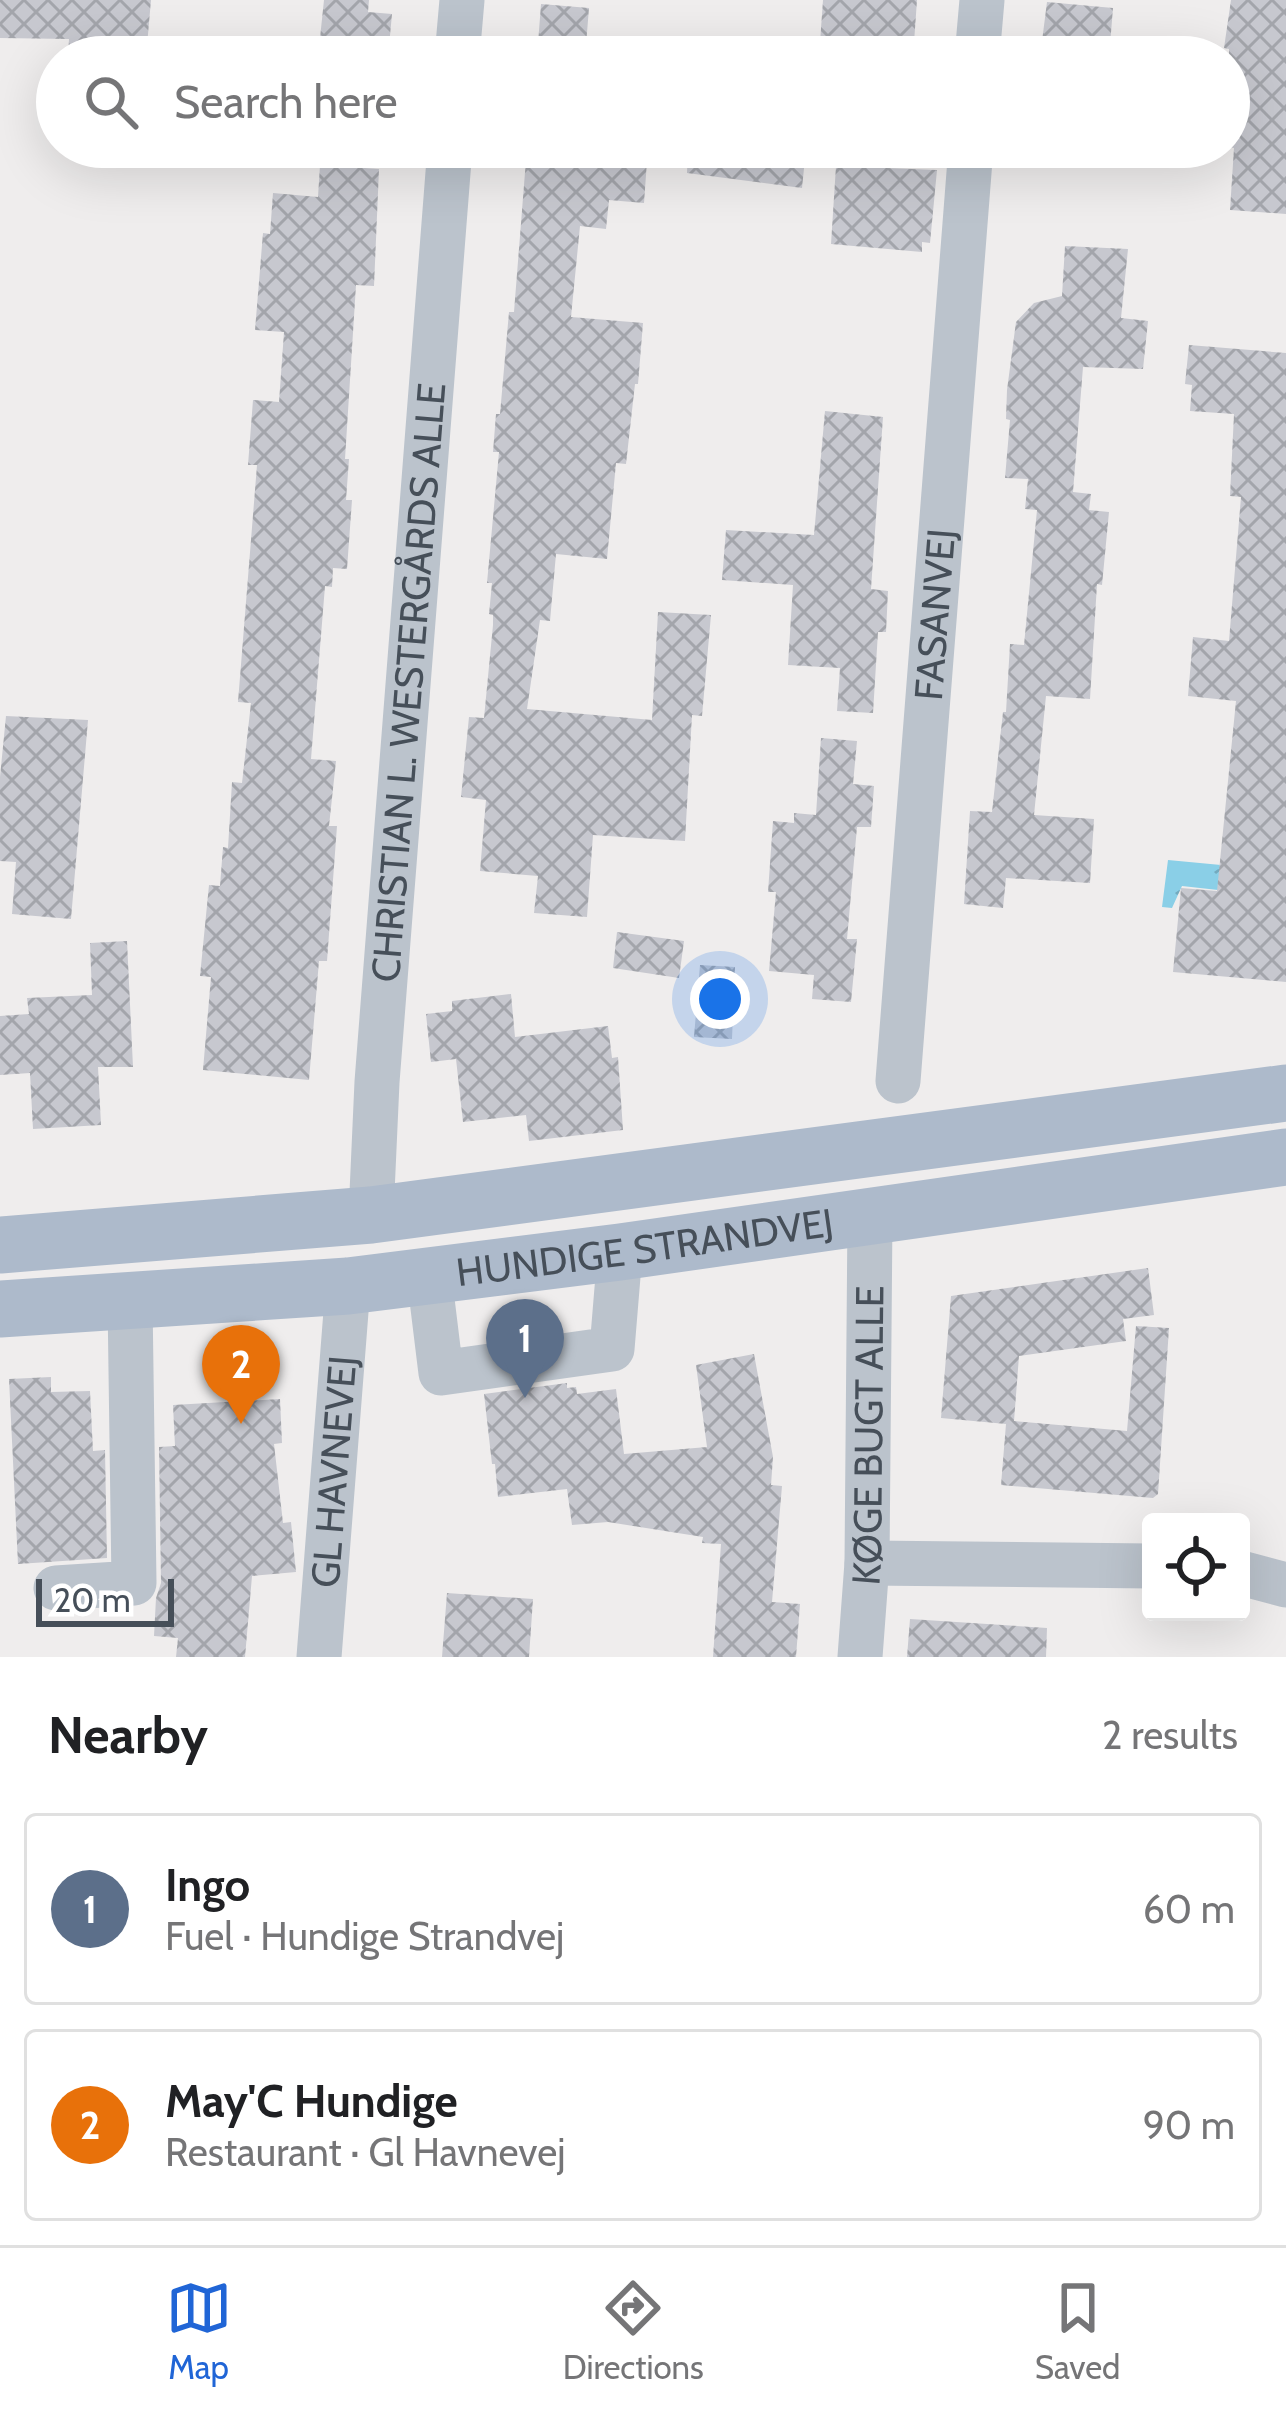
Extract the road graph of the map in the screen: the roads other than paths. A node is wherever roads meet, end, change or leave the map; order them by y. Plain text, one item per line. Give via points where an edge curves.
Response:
1 (462, 0) edge
2 (982, 0) edge
3 (459, 36) edge
4 (979, 36) edge
5 (448, 168) edge
6 (968, 168) edge
7 (898, 1081) dead end
8 (1286, 1093) edge
9 (1286, 1157) edge
10 (371, 1215) junction
11 (870, 1216) junction
12 (0, 1245) edge
13 (620, 1252) junction
14 (429, 1276) junction
15 (348, 1286) junction
16 (130, 1300) junction
17 (0, 1309) edge
18 (867, 1563) junction
19 (1142, 1567) edge
20 (1250, 1575) edge
21 (1286, 1585) edge
22 (56, 1588) dead end
23 (319, 1657) edge
24 (860, 1657) edge

1 - 3 street
2 - 4 street
5 - 10 street, CHRISTIAN L. WESTERGÅRDS ALLE
6 - 7 street, FASANVEJ
8 - 10 main road, HUNDIGE STRANDVEJ
9 - 11 main road, HUNDIGE STRANDVEJ
10 - 12 main road, HUNDIGE STRANDVEJ
11 - 13 main road, HUNDIGE STRANDVEJ
11 - 18 street, KØGE BUGT ALLE
13 - 14 main road, HUNDIGE STRANDVEJ
13 - 14 street via 612,1349 441,1373
14 - 15 main road, HUNDIGE STRANDVEJ
15 - 16 main road, HUNDIGE STRANDVEJ
15 - 23 street, GL HAVNEVEJ
16 - 17 main road, HUNDIGE STRANDVEJ
16 - 22 street via 134,1582
18 - 19 street
18 - 24 street, KØGE BUGT ALLE
20 - 21 street

